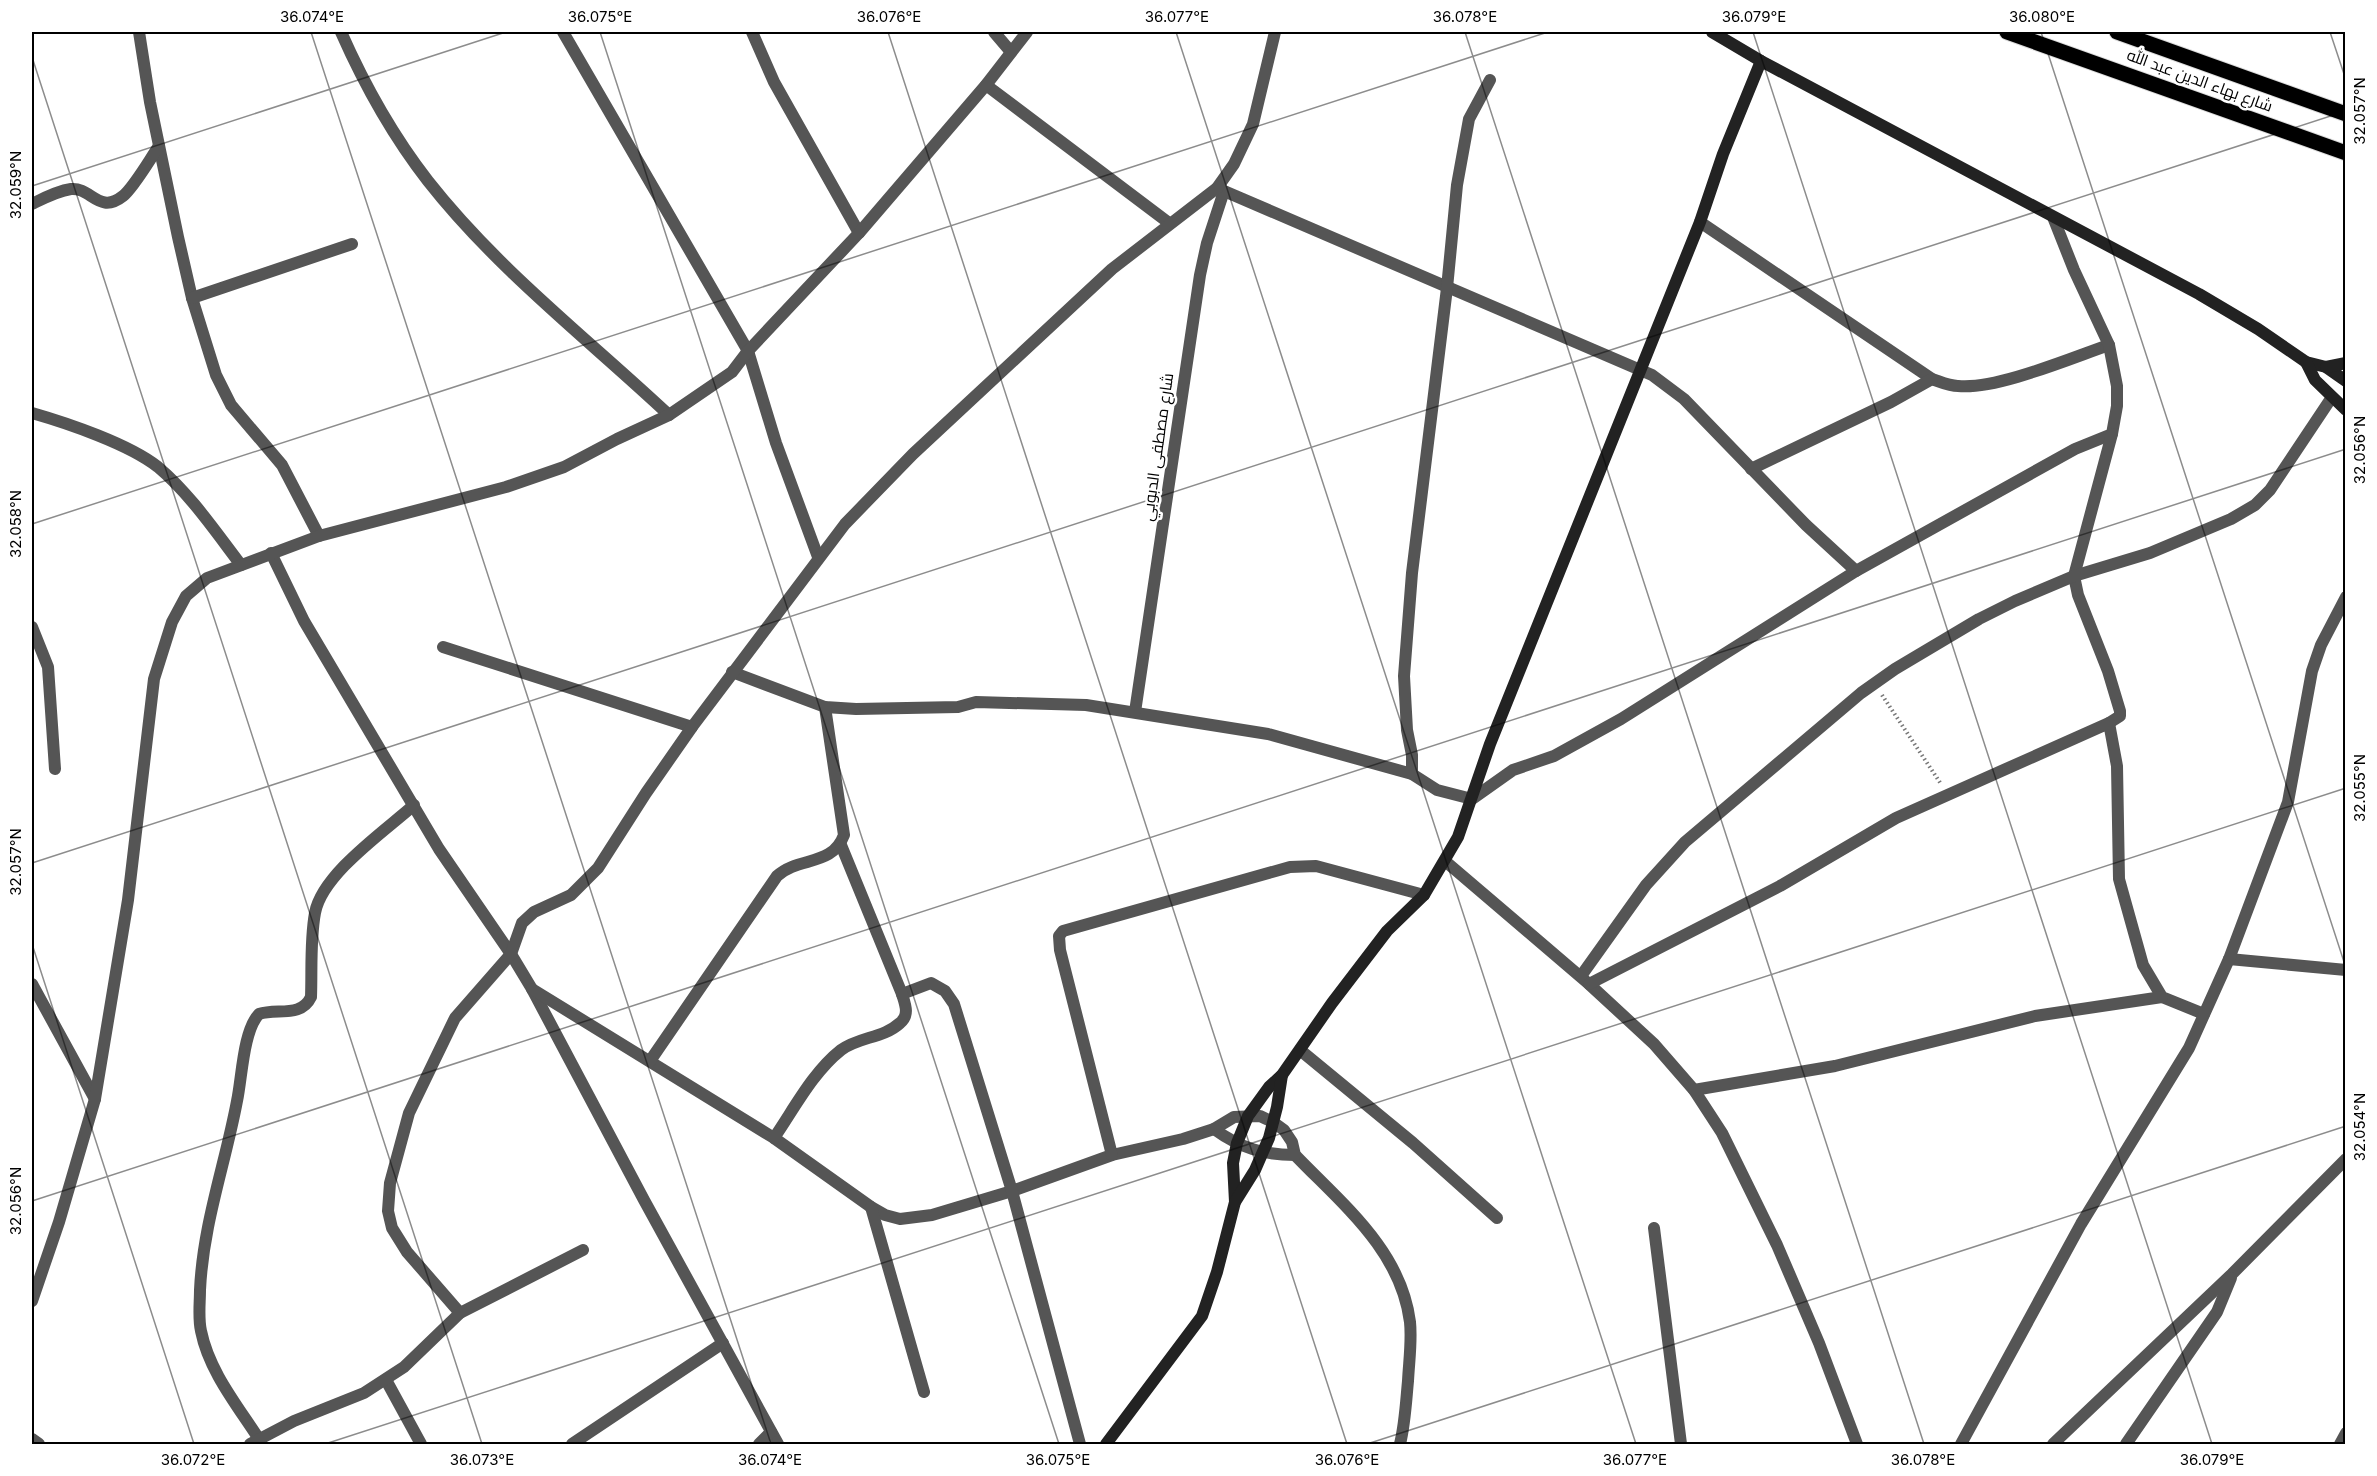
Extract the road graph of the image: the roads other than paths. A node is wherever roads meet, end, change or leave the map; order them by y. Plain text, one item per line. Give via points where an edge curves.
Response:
1 (139, 32) edge
2 (341, 32) edge
3 (563, 32) edge
4 (753, 32) edge
5 (994, 32) edge
6 (1027, 32) edge
7 (1275, 32) edge
8 (1712, 32) edge
9 (2007, 32) edge
10 (2117, 32) edge
11 (1011, 52) junction
12 (1761, 61) junction
13 (1490, 80) dead end
14 (986, 85) junction
15 (2346, 114) edge
16 (159, 146) junction
17 (2346, 153) edge
18 (1220, 189) junction
19 (32, 204) edge
20 (2053, 217) junction
21 (1700, 222) junction
22 (1169, 223) junction
23 (859, 233) junction
24 (352, 244) dead end
25 (1447, 288) junction
26 (192, 298) junction
27 (2109, 345) junction
28 (748, 351) junction
29 (2306, 362) junction
30 (2346, 363) edge
31 (2325, 367) junction
32 (1641, 370) junction
33 (1932, 379) junction
34 (2346, 381) edge
35 (2332, 398) junction
36 (2346, 410) edge
37 (32, 413) edge
38 (669, 415) junction
39 (2112, 434) junction
40 (1751, 468) junction
41 (319, 536) junction
42 (271, 553) junction
43 (818, 557) junction
44 (241, 565) junction
45 (1856, 571) junction
46 (2074, 576) junction
47 (2346, 597) edge
48 (32, 627) edge
49 (443, 647) dead end
50 (732, 672) junction
51 (825, 707) junction
52 (1135, 712) junction
53 (2109, 723) junction
54 (692, 727) junction
55 (55, 769) dead end
56 (1412, 774) junction
57 (1472, 799) junction
58 (414, 805) junction
59 (841, 845) junction
60 (1446, 861) junction
61 (1424, 895) junction
62 (511, 954) junction
63 (2229, 959) junction
64 (2346, 970) edge
65 (1585, 980) junction
66 (32, 984) edge
67 (532, 990) junction
68 (902, 994) junction
69 (2162, 997) junction
70 (2204, 1014) junction
71 (1300, 1050) junction
72 (650, 1061) junction
73 (1282, 1075) junction
74 (1694, 1090) junction
75 (95, 1099) junction
76 (1248, 1116) junction
77 (1274, 1122) junction
78 (1214, 1130) junction
79 (774, 1138) junction
80 (1237, 1143) junction
81 (1262, 1153) junction
82 (1112, 1155) junction
83 (1295, 1155) junction
84 (2346, 1159) edge
85 (1012, 1191) junction
86 (1235, 1202) junction
87 (871, 1207) junction
88 (1497, 1218) dead end
89 (1654, 1228) dead end
90 (583, 1250) dead end
91 (2232, 1274) junction
92 (32, 1302) edge
93 (460, 1313) junction
94 (723, 1343) junction
95 (386, 1380) junction
96 (924, 1392) dead end
97 (771, 1432) junction
98 (2346, 1433) edge
99 (32, 1439) edge
100 (254, 1442) edge
101 (39, 1444) edge
102 (421, 1444) edge
103 (572, 1444) edge
104 (759, 1444) edge
105 (778, 1444) edge
106 (1080, 1444) edge
107 (1106, 1444) edge
108 (1400, 1444) edge
109 (1681, 1444) edge
110 (1857, 1444) edge
111 (1961, 1444) edge
112 (2053, 1444) edge
113 (2126, 1444) edge
114 (2340, 1444) edge

1 - 16 street
2 - 38 street via 389,122 429,182 529,289
3 - 28 street
4 - 23 street via 784,101
5 - 11 street
6 - 11 street
7 - 18 street via 1253,124
8 - 12 street
9 - 17 main road, شارع بهاء الدين عبد الله
10 - 15 main road, شارع بهاء الدين عبد الله
11 - 14 street
12 - 20 street
12 - 21 street
13 - 25 street via 1469,119 1462,150
14 - 22 street
14 - 23 street
16 - 19 street via 123,195 113,201 101,203 81,190 72,189
16 - 26 street
18 - 22 street
18 - 25 street
18 - 52 street, شارع مصطفى الدبوبي via 1200,275
20 - 27 street
20 - 29 street via 2199,294
21 - 32 street
21 - 33 street
22 - 43 street via 1112,269 913,454 844,524
23 - 28 street
24 - 26 street
25 - 32 street
25 - 56 street via 1407,630 1404,693
26 - 41 street via 223,391 282,465
27 - 33 street via 1980,386 1960,387
27 - 39 street via 2117,386
28 - 38 street via 732,372
28 - 43 street via 776,443
29 - 31 street
29 - 35 street via 2315,380
30 - 31 street
31 - 34 street
32 - 40 street via 1684,399
32 - 57 street via 1490,744
33 - 40 street
35 - 36 street
35 - 46 street via 2270,490 2255,505 2150,553
37 - 44 street via 86,431 156,465
38 - 41 street via 564,467 506,488
39 - 45 street via 2075,449
39 - 46 street
40 - 45 street
41 - 42 street
42 - 44 street
42 - 58 street via 304,621
43 - 50 street
44 - 75 street via 207,578 186,596 159,658 128,900
45 - 57 street via 1621,719 1554,756 1513,770
46 - 53 street via 2121,713
46 - 65 street via 1979,619 1875,683 1685,842 1646,885
47 - 63 street via 2312,671 2288,802
48 - 55 street via 48,667
49 - 54 street
50 - 51 street
50 - 54 street
51 - 52 street via 958,707 976,702 1086,705
51 - 59 street via 844,835
52 - 56 street via 1268,734
53 - 65 street via 1896,818 1780,886
53 - 69 street via 2117,766 2119,879 2143,965
54 - 62 street via 598,868 571,895 534,912 522,923
56 - 57 street via 1437,790
57 - 60 street
58 - 62 street
58 - 100 street via 325,888 315,913 308,1004 298,1010 259,1014 250,1030 201,1255 199,1311 207,1354
59 - 68 street
59 - 72 street via 828,856 792,866 777,876
60 - 61 street
60 - 65 street
61 - 71 street via 1387,931
61 - 82 street via 1305,865 1063,931 1059,936 1060,950
62 - 67 street
62 - 93 street via 450,1027 409,1113 389,1190 388,1211 398,1239
63 - 64 street
63 - 70 street
65 - 74 street via 1654,1044
66 - 75 street
67 - 72 street
67 - 94 street
68 - 79 street via 907,1008 901,1023 842,1049 818,1075
68 - 85 street via 931,984 945,992 954,1004
69 - 70 street
69 - 74 street via 2035,1016 1835,1066
70 - 111 street via 2189,1048 2081,1224
71 - 73 street
71 - 88 street
72 - 79 street
73 - 76 street
73 - 77 street
74 - 110 street via 1722,1133 1777,1245
75 - 92 street
76 - 77 street
76 - 78 street via 1234,1117
76 - 80 street
77 - 81 street
77 - 83 street via 1292,1142
78 - 80 street
78 - 82 street
79 - 87 street
80 - 81 street
80 - 86 street
81 - 83 street
81 - 86 street
82 - 85 street
83 - 108 street via 1372,1235 1393,1266 1402,1288 1410,1321 1410,1349
84 - 91 street
85 - 87 street via 915,1218 900,1219
85 - 106 street
86 - 107 street via 1202,1316
87 - 96 street
89 - 109 street
90 - 93 street
91 - 112 street
91 - 113 street via 2217,1312
93 - 95 street
94 - 97 street
94 - 103 street
95 - 100 street
95 - 102 street
97 - 104 street
97 - 105 street
98 - 114 street
99 - 101 street

